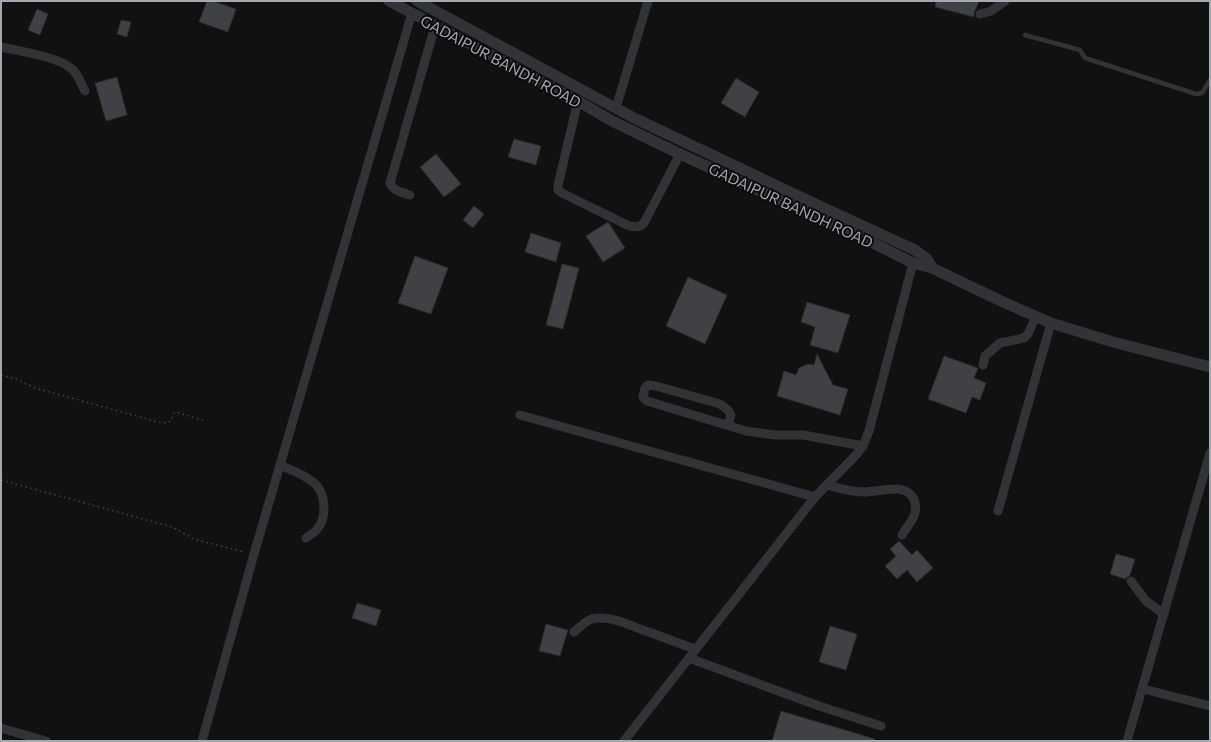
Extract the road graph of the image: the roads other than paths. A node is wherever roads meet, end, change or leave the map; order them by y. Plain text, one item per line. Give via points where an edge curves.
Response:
1 (389, 1) edge
2 (417, 1) edge
3 (648, 1) edge
4 (1005, 1) edge
5 (412, 13) junction
6 (980, 14) dead end
7 (435, 26) junction
8 (1025, 35) dead end
9 (1, 47) edge
10 (1210, 80) edge
11 (85, 91) dead end
12 (578, 101) junction
13 (616, 108) junction
14 (680, 154) junction
15 (410, 195) dead end
16 (913, 262) junction
17 (932, 268) junction
18 (1036, 316) junction
19 (1051, 323) junction
20 (983, 365) dead end
21 (1210, 367) edge
22 (520, 415) dead end
23 (728, 424) junction
24 (863, 446) junction
25 (1210, 453) edge
26 (280, 465) junction
27 (827, 485) junction
28 (815, 497) junction
29 (998, 511) dead end
30 (902, 535) dead end
31 (306, 538) dead end
32 (1131, 581) dead end
33 (1164, 614) junction
34 (574, 632) dead end
35 (696, 649) junction
36 (689, 658) junction
37 (1142, 689) junction
38 (1210, 706) edge
39 (881, 726) dead end
40 (1, 728) edge
41 (46, 741) edge
42 (202, 741) edge
43 (624, 741) edge
44 (1127, 741) edge

1 - 5 street, GADAIPUR BANDH ROAD
2 - 13 street
3 - 13 street
4 - 6 street via 991,11
5 - 7 street, GADAIPUR BANDH ROAD
5 - 26 street
7 - 12 street, GADAIPUR BANDH ROAD
7 - 15 street via 390,183 399,192
8 - 10 lane via 1080,50 1085,58 1196,94 1202,93
9 - 11 street via 67,65 74,71
12 - 14 street, GADAIPUR BANDH ROAD via 612,121
12 - 14 street via 558,180 558,190 562,194 629,226 640,227
13 - 17 street via 916,250 927,259
14 - 16 street, GADAIPUR BANDH ROAD
16 - 17 street, GADAIPUR BANDH ROAD
16 - 24 street
17 - 18 street, GADAIPUR BANDH ROAD
18 - 19 street, GADAIPUR BANDH ROAD
18 - 20 street via 1024,338 1000,343 985,356
19 - 21 street, GADAIPUR BANDH ROAD
19 - 29 street
22 - 28 street
23 - 23 street via 731,415 724,406 656,386 648,385 645,388 643,397 647,401
23 - 24 street via 757,433 804,436
24 - 27 street
25 - 33 street
26 - 31 street via 314,483 321,494 322,520 318,529
26 - 42 street
27 - 28 street
27 - 30 street via 856,492 897,489 911,493 915,512
28 - 35 street
32 - 33 street via 1146,602
33 - 37 street
34 - 35 street via 590,620 600,618 621,622
35 - 36 street
36 - 39 street
36 - 43 street
37 - 38 street
37 - 44 street
40 - 41 street

